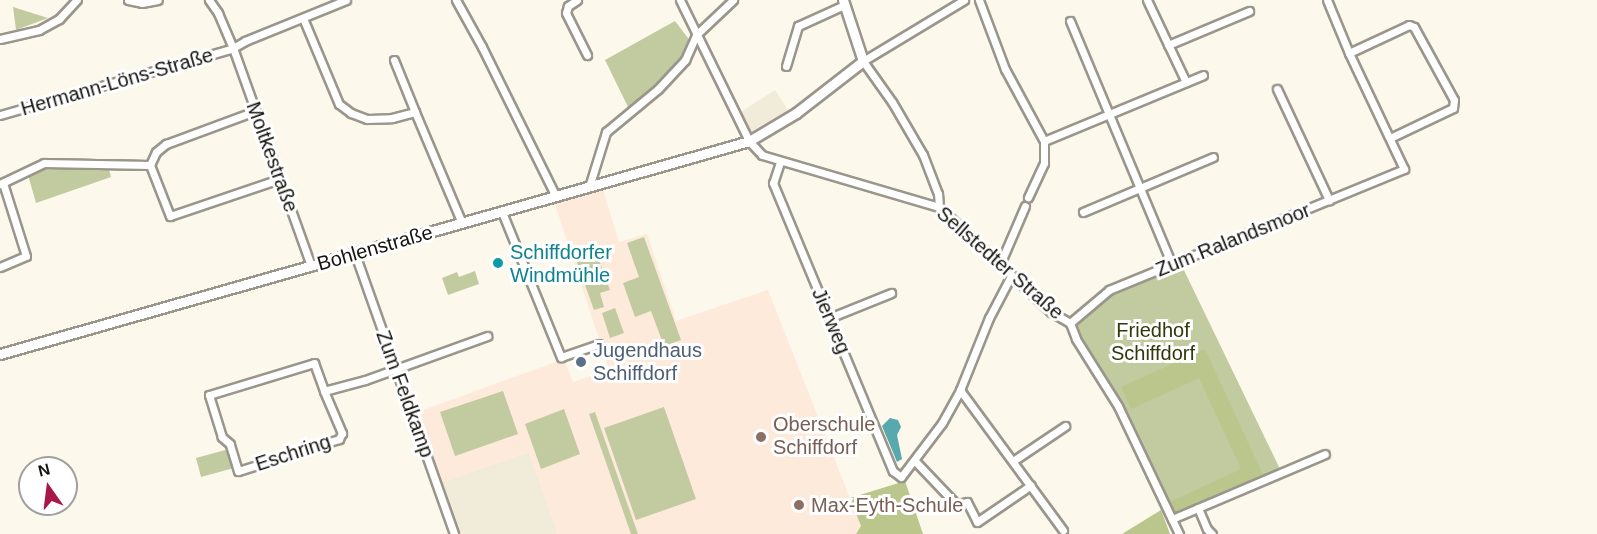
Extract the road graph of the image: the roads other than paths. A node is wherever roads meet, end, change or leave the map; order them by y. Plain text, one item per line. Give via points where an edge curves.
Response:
1 (77, 0) edge
2 (128, 0) edge
3 (158, 0) edge
4 (209, 0) edge
5 (346, 0) edge
6 (456, 0) edge
7 (577, 0) edge
8 (680, 0) edge
9 (733, 0) edge
10 (964, 0) edge
11 (979, 0) edge
12 (1147, 0) edge
13 (1327, 0) edge
14 (844, 2) edge
15 (1249, 11) dead end
16 (303, 18) junction
17 (1070, 21) dead end
18 (696, 35) junction
19 (0, 39) edge
20 (1168, 45) junction
21 (233, 48) junction
22 (1349, 53) junction
23 (587, 56) dead end
24 (394, 60) dead end
25 (863, 61) junction
26 (786, 66) dead end
27 (1203, 75) dead end
28 (1186, 82) junction
29 (1276, 89) dead end
30 (255, 111) junction
31 (415, 112) junction
32 (1109, 113) junction
33 (0, 115) edge
34 (1390, 138) junction
35 (749, 141) junction
36 (1044, 141) junction
37 (1213, 157) dead end
38 (780, 162) junction
39 (150, 165) junction
40 (279, 179) junction
41 (1, 183) edge
42 (589, 187) junction
43 (1141, 188) junction
44 (556, 197) junction
45 (1329, 200) junction
46 (939, 207) junction
47 (502, 212) junction
48 (1083, 212) dead end
49 (462, 223) junction
50 (355, 254) junction
51 (1000, 264) junction
52 (1172, 265) junction
53 (311, 266) junction
54 (0, 267) edge
55 (1011, 276) junction
56 (891, 293) dead end
57 (830, 318) junction
58 (1070, 323) junction
59 (487, 336) dead end
60 (598, 344) dead end
61 (0, 354) edge
62 (395, 368) junction
63 (324, 390) junction
64 (960, 390) junction
65 (1065, 426) dead end
66 (1325, 454) dead end
67 (1013, 460) junction
68 (915, 461) junction
69 (1031, 485) junction
70 (1198, 508) junction
71 (1175, 528) edge
72 (1063, 530) dead end
73 (454, 534) edge
74 (1212, 534) edge

1 - 19 street via 39,30
2 - 3 street
4 - 21 street, Moltkestraße
5 - 16 street, Hermann-Löns-Straße
6 - 44 street
7 - 23 street via 566,13
8 - 18 street
9 - 18 street
10 - 25 street
11 - 36 street via 1005,69
12 - 20 street
13 - 22 street
14 - 25 street
14 - 26 street via 798,26
15 - 20 street
16 - 21 street, Hermann-Löns-Straße
16 - 31 street via 339,104 367,119
17 - 32 street
18 - 35 street
18 - 42 street via 684,60 658,89 606,132
20 - 28 street
21 - 30 street, Moltkestraße
21 - 33 street, Hermann-Löns-Straße
22 - 34 street
22 - 34 street via 1409,25 1414,27 1454,100 1453,108
24 - 31 street
25 - 35 street, Bohlenstraße via 796,112
25 - 46 street via 923,155
27 - 28 street
28 - 32 street
29 - 45 street
30 - 39 street via 166,144 156,152
30 - 40 street, Moltkestraße
31 - 49 street
32 - 36 street
32 - 43 street
34 - 45 street, Zum Ralandsmoor via 1404,169
35 - 38 street, Sellstedter Straße via 762,155
35 - 42 street, Bohlenstraße
36 - 51 street via 1044,163
37 - 43 street
38 - 46 street, Sellstedter Straße
38 - 57 street, Jierweg via 773,183
39 - 40 street via 170,216
39 - 41 street via 44,163
40 - 53 street, Moltkestraße
41 - 54 street via 26,256
42 - 44 street, Bohlenstraße
43 - 48 street
43 - 52 street
44 - 47 street, Bohlenstraße
45 - 52 street, Zum Ralandsmoor
46 - 51 street, Sellstedter Straße
47 - 49 street, Bohlenstraße
47 - 60 street via 561,357
49 - 50 street, Bohlenstraße
50 - 53 street, Bohlenstraße
50 - 62 street, Zum Feldkamp
51 - 55 street, Sellstedter Straße
52 - 58 street, Zum Ralandsmoor via 1109,290
53 - 61 street, Bohlenstraße
55 - 58 street, Sellstedter Straße via 1051,312
55 - 64 street
56 - 57 street
57 - 68 street, Jierweg via 893,471 901,477
58 - 71 street, Sellstedter Straße via 1118,406
59 - 62 street
62 - 63 street
62 - 73 street, Zum Feldkamp
63 - 63 street, Eschring via 342,433 339,439 238,471 209,395 314,363
64 - 67 street
64 - 68 street
65 - 67 street
66 - 70 street
67 - 69 street
68 - 69 street via 956,504 967,502 977,522
69 - 72 street
70 - 71 street
70 - 74 street

